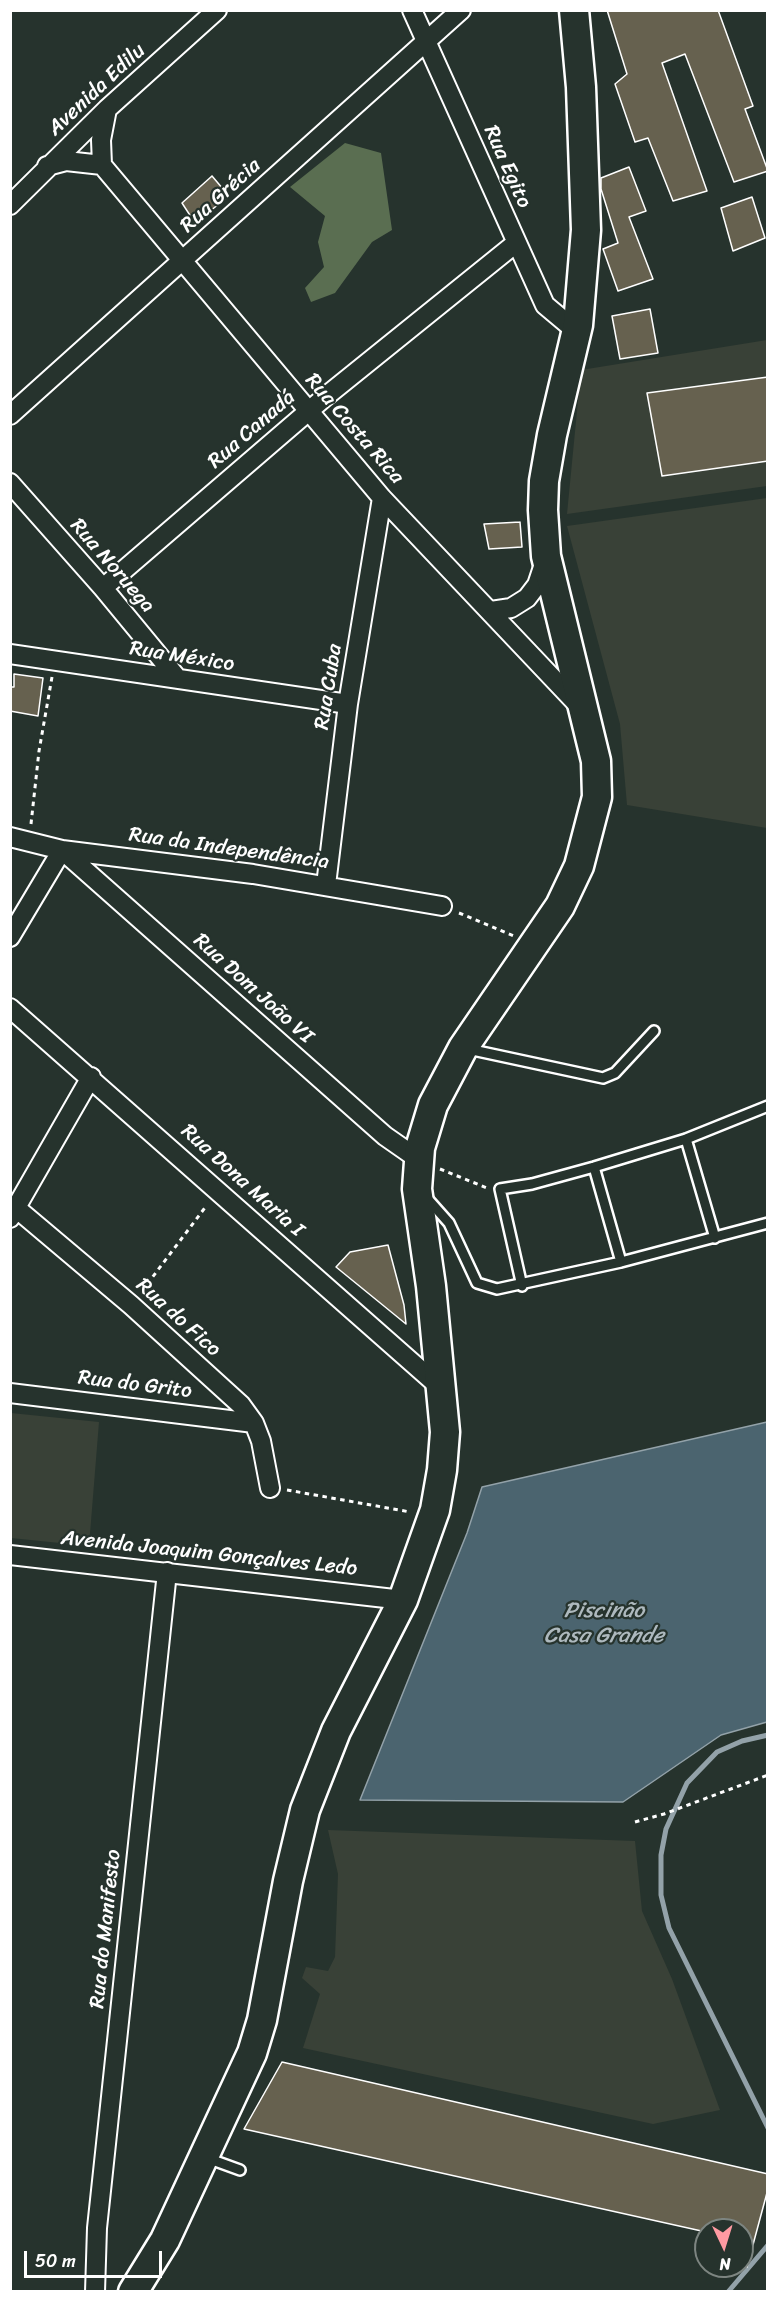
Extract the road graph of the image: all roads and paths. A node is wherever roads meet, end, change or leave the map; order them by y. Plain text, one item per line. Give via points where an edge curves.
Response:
1 (217, 10) edge
2 (412, 10) edge
3 (461, 10) edge
4 (574, 10) edge
5 (426, 41) junction
6 (107, 109) junction
7 (102, 165) junction
8 (47, 166) junction
9 (10, 205) edge
10 (516, 243) junction
11 (182, 261) junction
12 (576, 331) junction
13 (309, 411) junction
14 (10, 414) edge
15 (10, 483) edge
16 (382, 498) junction
17 (546, 556) junction
18 (103, 588) junction
19 (491, 611) junction
20 (10, 654) edge
21 (56, 660) junction
22 (177, 679) junction
23 (348, 704) junction
24 (584, 711) junction
25 (19, 839) edge
26 (62, 850) junction
27 (326, 885) junction
28 (442, 906) joint
29 (10, 937) edge
30 (521, 939) dead end
31 (10, 1008) edge
32 (654, 1030) dead end
33 (463, 1048) junction
34 (91, 1077) junction
35 (768, 1106) edge
36 (686, 1139) junction
37 (418, 1159) junction
38 (594, 1167) junction
39 (417, 1189) junction
40 (500, 1189) junction
41 (219, 1190) junction
42 (13, 1213) edge
43 (768, 1223) edge
44 (715, 1238) junction
45 (621, 1262) junction
46 (522, 1286) junction
47 (131, 1305) junction
48 (442, 1389) junction
49 (10, 1393) edge
50 (254, 1423) junction
51 (270, 1488) joint
52 (421, 1514) dead end
53 (10, 1555) edge
54 (167, 1572) junction
55 (403, 1600) junction
56 (768, 1774) edge
57 (635, 1822) dead end
58 (205, 2157) junction
59 (240, 2170) dead end
60 (95, 2292) edge
61 (133, 2292) edge

1 - 6 street, Avenida Edilu
2 - 5 street, Rua Egito
3 - 5 street, Rua Grécia
4 - 12 main road via 586,230
5 - 10 street, Rua Egito
5 - 11 street, Rua Grécia
6 - 7 street via 101,140
6 - 8 street, Avenida Edilu
7 - 8 street via 66,161
7 - 11 street, Rua Costa Rica
8 - 9 street, Avenida Edilu
10 - 12 street, Rua Egito via 545,305
10 - 13 street, Rua Canadá
11 - 13 street, Rua Costa Rica
11 - 14 street, Rua Grécia
12 - 17 main road via 544,481
13 - 16 street, Rua Costa Rica
13 - 18 street, Rua Canadá
15 - 18 street, Rua Noruega
16 - 19 street, Rua Costa Rica
16 - 23 street, Rua Cuba
17 - 19 street via 537,585 526,598 511,608
17 - 24 main road
18 - 22 street, Rua Noruega
19 - 24 street, Rua Costa Rica
20 - 21 street, Rua México
21 - 22 street, Rua México
21 - 25 path
22 - 23 street, Rua México
23 - 27 street, Rua Cuba
24 - 33 main road via 596,761 597,797 579,866 560,906
25 - 26 street, Rua da Independência
26 - 27 street, Rua da Independência
26 - 29 street
26 - 37 street, Rua Dom João VI via 385,1136
27 - 28 street, Rua da Independência
28 - 30 path
31 - 34 street, Rua Dona Maria I
32 - 33 lane via 615,1073 603,1078
33 - 37 main road via 433,1105
34 - 41 street, Rua Dona Maria I
34 - 42 street
35 - 36 lane
36 - 38 lane
36 - 44 lane
37 - 39 main road
37 - 40 path via 472,1184
38 - 40 lane
38 - 45 lane
39 - 46 lane via 449,1223 477,1283 497,1289
39 - 48 main road
40 - 46 lane
41 - 47 path
41 - 48 street, Rua Dona Maria I
42 - 47 street, Rua do Fico
43 - 44 lane
44 - 45 lane
45 - 46 lane
47 - 50 street, Rua do Fico via 241,1405
48 - 55 main road via 442,1470 429,1529
49 - 50 street, Rua do Grito
50 - 51 street, Rua do Fico
51 - 52 path
53 - 54 street, Avenida Joaquim Gonçalves Ledo
54 - 55 street, Avenida Joaquim Gonçalves Ledo
54 - 60 street, Rua do Manifesto via 100,2194
55 - 58 main road via 336,1731 304,1810 262,2020 252,2053
56 - 57 path
58 - 59 lane
58 - 61 main road via 165,2240

